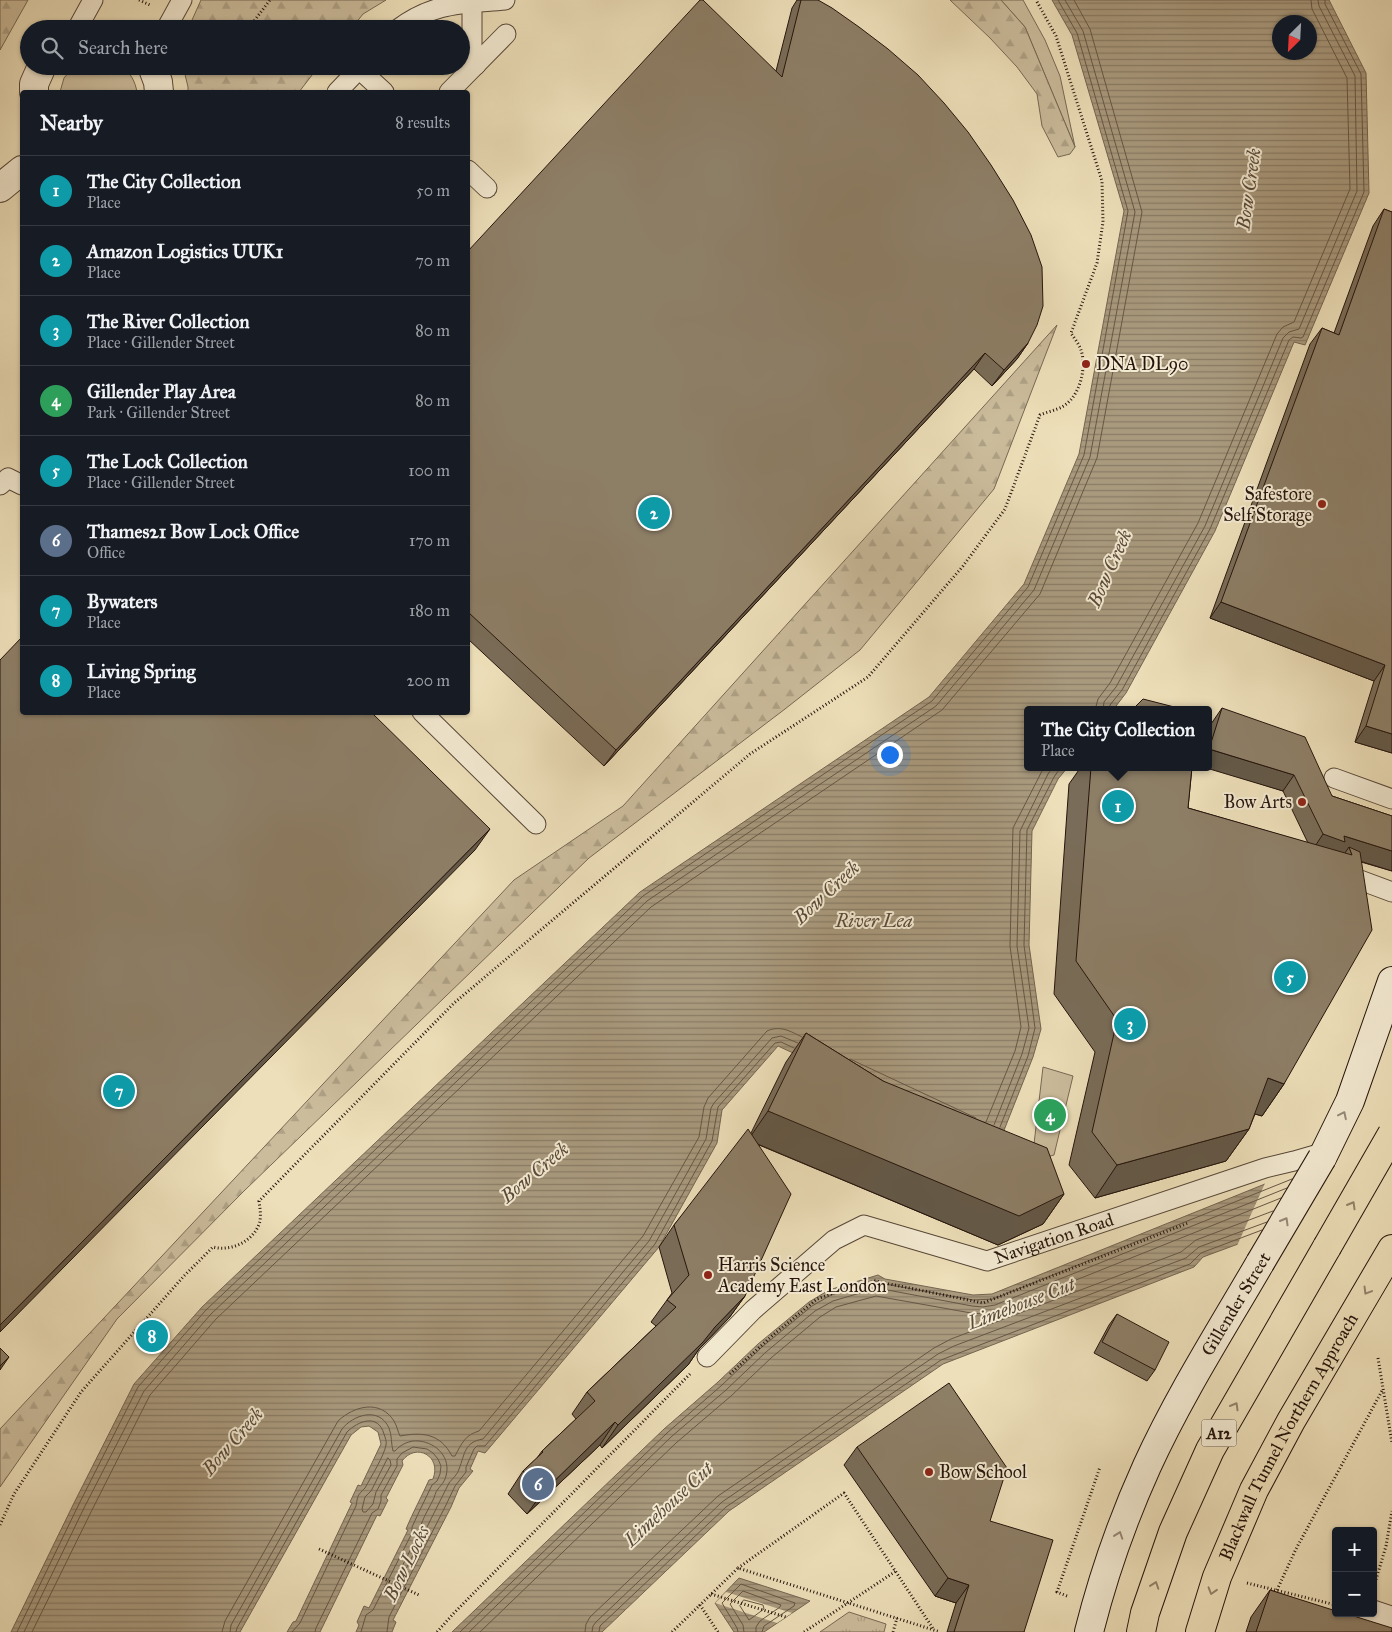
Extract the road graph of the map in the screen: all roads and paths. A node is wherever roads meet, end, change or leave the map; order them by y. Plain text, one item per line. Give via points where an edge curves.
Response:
1 (93, 0) edge
2 (182, 0) edge
3 (270, 0) edge
4 (505, 0) edge
5 (1036, 0) edge
6 (472, 3) junction
7 (82, 20) edge
8 (171, 20) edge
9 (255, 20) edge
10 (410, 20) edge
11 (506, 34) dead end
12 (476, 65) junction
13 (470, 71) edge
14 (38, 75) edge
15 (155, 75) edge
16 (354, 75) edge
17 (368, 75) edge
18 (466, 75) edge
19 (34, 90) edge
20 (159, 90) edge
21 (339, 90) edge
22 (382, 90) edge
23 (451, 90) edge
24 (20, 172) edge
25 (470, 172) edge
26 (0, 188) edge
27 (487, 188) dead end
28 (20, 484) edge
29 (0, 485) edge
30 (425, 715) edge
31 (1334, 778) dead end
32 (1392, 798) edge
33 (536, 824) dead end
34 (1320, 866) edge
35 (1392, 892) edge
36 (1392, 981) edge
37 (1392, 1134) edge
38 (1323, 1155) junction
39 (1392, 1250) edge
40 (707, 1357) joint
41 (1378, 1358) dead end
42 (1383, 1388) junction
43 (1392, 1443) edge
44 (1392, 1511) edge
45 (0, 1525) edge
46 (319, 1549) dead end
47 (738, 1568) junction
48 (896, 1571) junction
49 (1377, 1575) edge
50 (1216, 1577) junction
51 (1277, 1590) junction
52 (711, 1594) junction
53 (419, 1595) dead end
54 (846, 1603) junction
55 (1332, 1604) edge
56 (700, 1605) junction
57 (786, 1618) dead end
58 (897, 1618) junction
59 (934, 1630) junction
60 (437, 1632) edge
61 (672, 1632) edge
62 (718, 1632) edge
63 (804, 1632) edge
64 (893, 1632) edge
65 (940, 1632) edge
66 (1089, 1632) edge
67 (1141, 1632) edge
68 (1200, 1632) edge

1 - 7 lane
2 - 8 lane
3 - 9 path
4 - 6 lane
5 - 45 path via 1056,36 1102,181 1104,222 1097,263 1071,333 1083,359 1082,376 1076,393 1068,402 1040,415 1004,509 964,566 868,677 750,754 454,1003 259,1201 260,1222 256,1230 236,1247 213,1247 189,1270 81,1392 14,1494
6 - 10 lane via 433,9
6 - 12 lane via 472,46
11 - 12 lane
12 - 13 lane
14 - 19 street
15 - 20 street
16 - 21 lane
17 - 22 lane
18 - 23 lane
24 - 26 street
25 - 27 lane
28 - 29 lane via 8,478
30 - 33 lane
31 - 32 lane
34 - 35 lane
38 -> 36 street, Gillender Street via 1350,1101
67 -> 37 highway, A12, bridge via 1173,1532 1210,1450
38 - 40 lane, Navigation Road via 1265,1168 987,1261 864,1225 834,1240 753,1310
66 -> 38 street, Gillender Street, bridge via 1121,1531 1147,1467 1185,1391
39 -> 50 highway, Blackwall Tunnel Northern Approach via 1291,1421 1254,1490
40 - 60 path
41 - 42 path
42 - 43 path
42 - 51 path
44 - 49 path
46 - 53 path
47 - 48 path via 844,1493
47 - 52 path
47 - 54 path
48 - 54 path
48 - 59 path
50 - 51 path
50 -> 68 highway, Blackwall Tunnel Northern Approach
51 - 55 path
52 - 56 path
52 - 57 path
54 - 58 path
54 - 63 path
56 - 61 path
56 - 62 path
58 - 59 path
58 - 64 path
59 - 65 path

